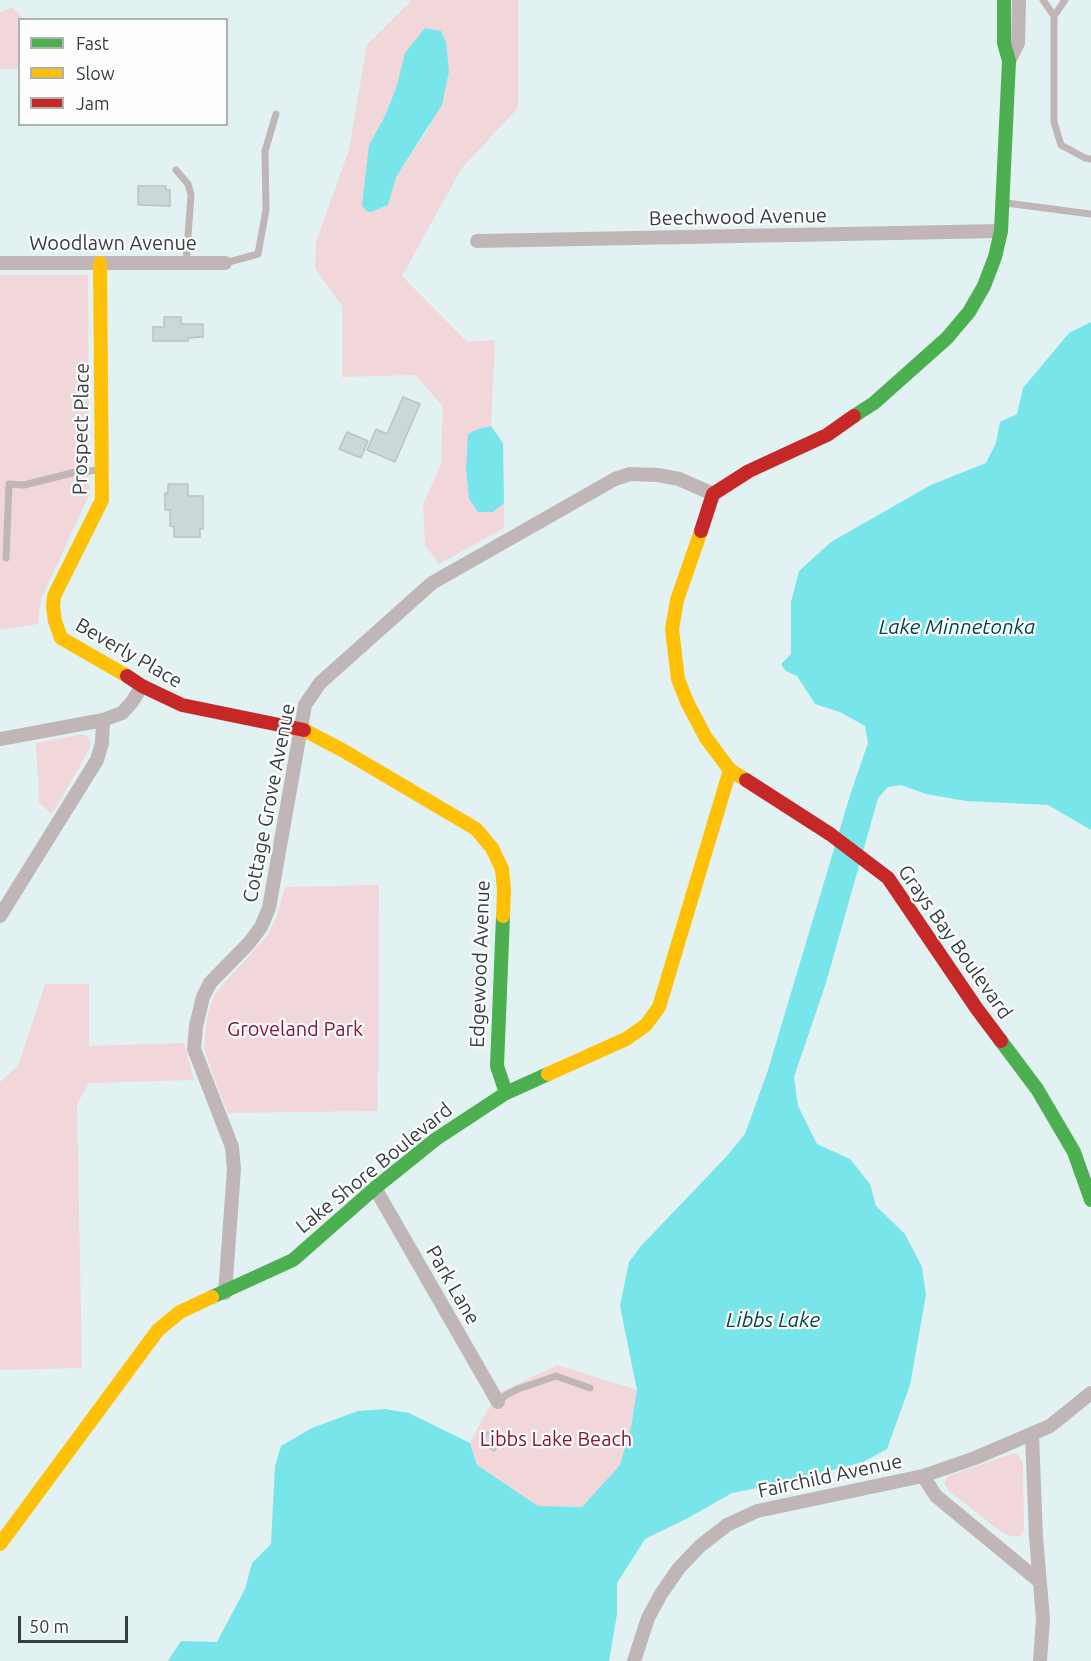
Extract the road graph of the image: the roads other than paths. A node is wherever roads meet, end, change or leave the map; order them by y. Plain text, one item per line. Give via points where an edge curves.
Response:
1 (1004, 0) edge
2 (1019, 0) edge
3 (1043, 0) edge
4 (1065, 0) edge
5 (1054, 16) junction
6 (1009, 61) junction
7 (276, 114) dead end
8 (1091, 159) edge
9 (176, 170) dead end
10 (1003, 202) junction
11 (1091, 214) edge
12 (1000, 231) junction
13 (477, 241) dead end
14 (0, 263) edge
15 (100, 263) junction
16 (186, 263) junction
17 (225, 263) joint
18 (103, 470) junction
19 (713, 494) junction
20 (6, 558) dead end
21 (55, 621) joint
22 (142, 686) junction
23 (103, 720) junction
24 (300, 728) junction
25 (0, 739) edge
26 (730, 770) junction
27 (0, 916) edge
28 (506, 1093) junction
29 (375, 1188) junction
30 (1091, 1200) edge
31 (225, 1293) junction
32 (590, 1388) dead end
33 (1091, 1394) edge
34 (498, 1402) joint
35 (1032, 1435) junction
36 (923, 1476) junction
37 (0, 1544) edge
38 (1039, 1581) junction
39 (634, 1661) edge
40 (1040, 1661) edge

1 - 6 street via 1004,43
2 - 6 street via 1018,43
3 - 5 lane
4 - 5 lane
5 - 8 lane via 1054,122 1061,145
6 - 10 street
7 - 17 lane via 265,151 266,210 258,254
9 - 16 lane via 188,184 191,195
10 - 11 lane
10 - 12 street
12 - 13 street, Beechwood Avenue
12 - 19 street via 984,286 969,312 913,370 874,404 827,435 749,471
14 - 15 street, Woodlawn Avenue
15 - 16 street, Woodlawn Avenue
15 - 18 street, Prospect Place
16 - 17 street, Woodlawn Avenue
18 - 20 lane via 75,472 24,485 9,484
18 - 21 street, Prospect Place via 102,500 54,596
19 - 24 street, Cottage Grove Avenue via 679,479 658,475 630,474 602,486 432,583 320,683 305,705
19 - 26 street, Grays Bay Boulevard via 677,600 672,629 678,679 687,702 706,738
21 - 22 street, Beverly Place via 61,639
22 - 23 street via 122,713
22 - 24 street, Beverly Place via 182,705
23 - 25 street
23 - 27 street via 97,760
24 - 28 street, Edgewood Avenue via 476,829 492,848 502,869 504,890 497,1066
24 - 31 street, Cottage Grove Avenue via 269,908 249,943 210,983 202,997 196,1026 194,1049 232,1147 234,1169
26 - 28 street, Lake Shore Boulevard via 672,968 658,1007 646,1025 627,1039
26 - 30 street, Grays Bay Boulevard via 830,834 888,878 1037,1089 1074,1152
28 - 29 street, Lake Shore Boulevard via 436,1139
29 - 31 street, Lake Shore Boulevard via 293,1260
29 - 34 street, Park Lane
31 - 37 street, Lake Shore Boulevard via 180,1312 158,1330
32 - 34 lane via 556,1376 518,1389
33 - 35 street, Fairchild Avenue
35 - 36 street, Fairchild Avenue
35 - 38 street
36 - 38 street via 936,1496
36 - 39 street, Fairchild Avenue via 757,1511 727,1525 700,1546 661,1594 648,1618
38 - 40 street

